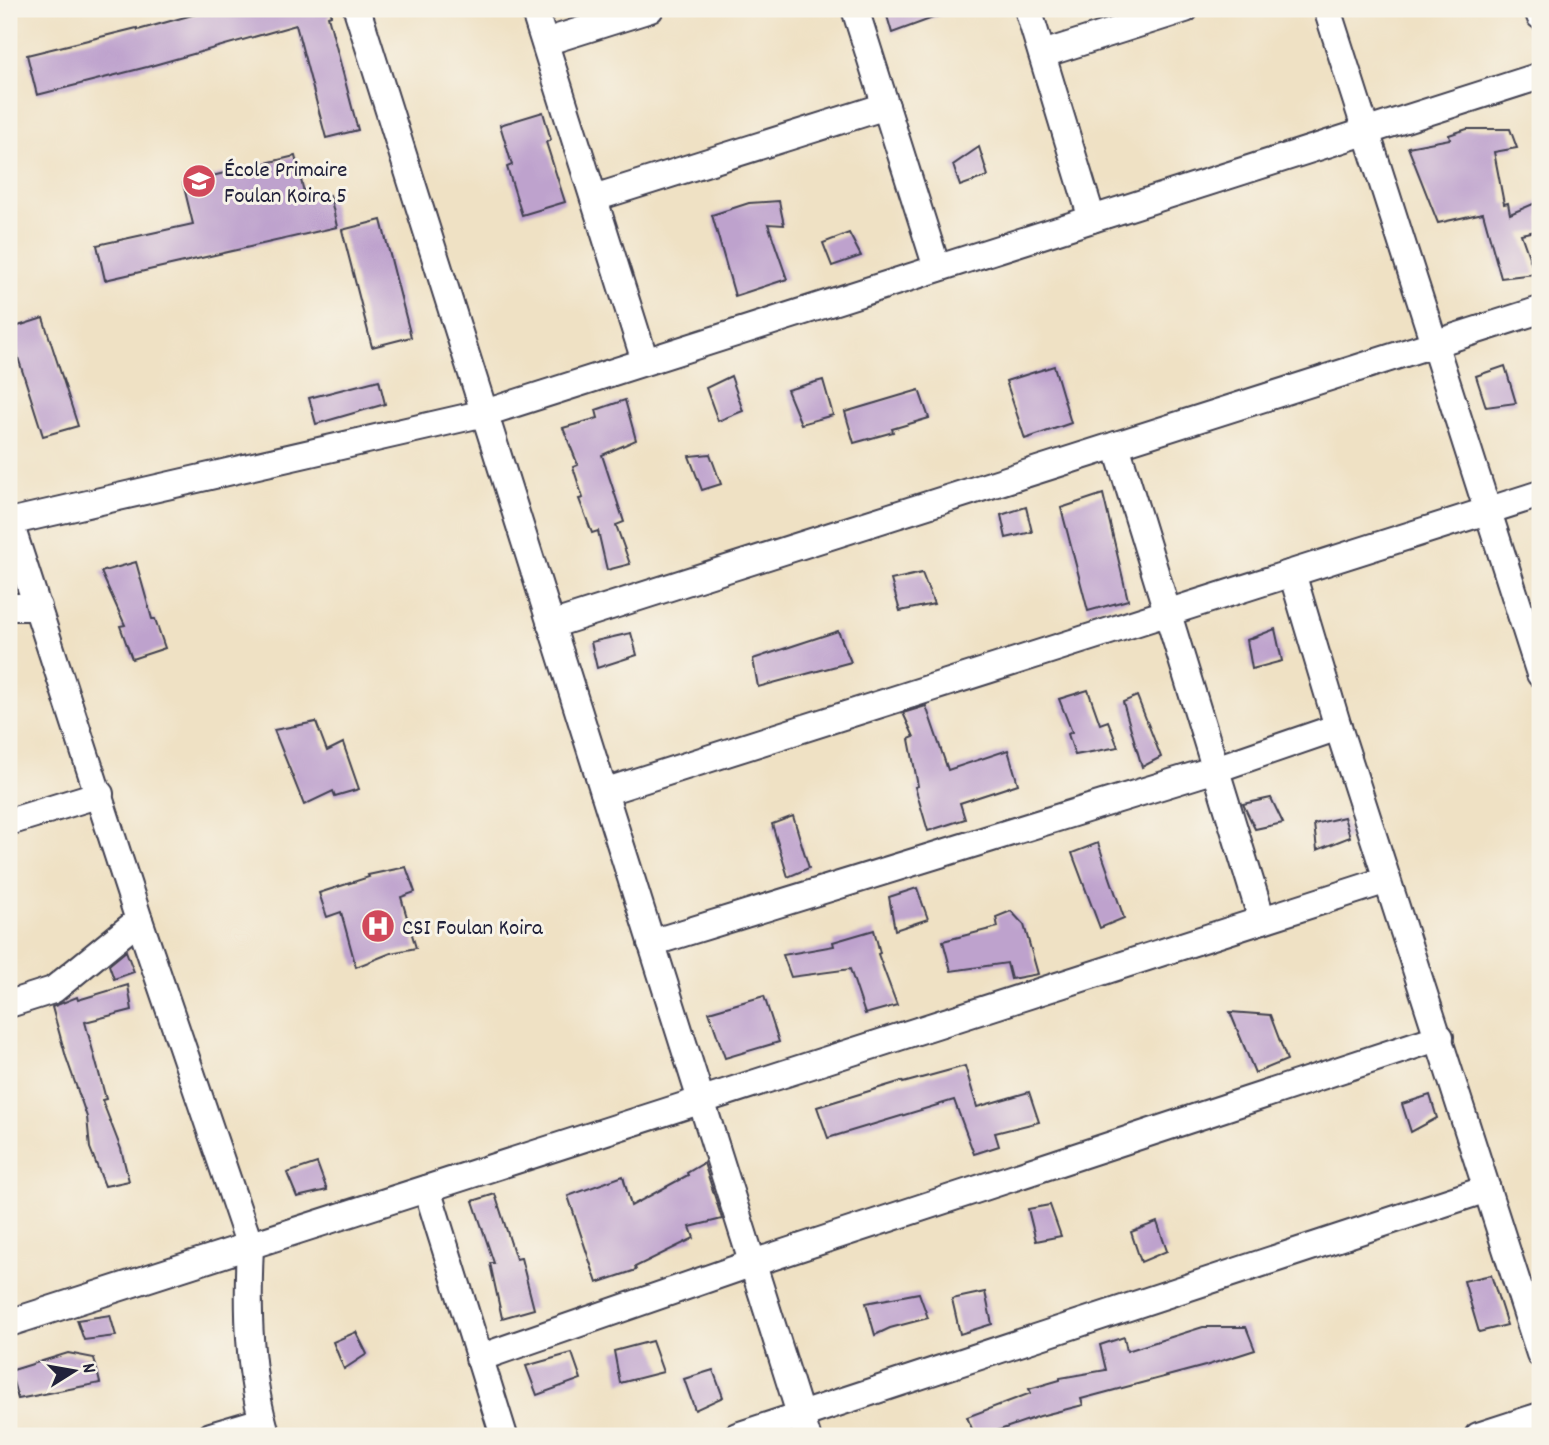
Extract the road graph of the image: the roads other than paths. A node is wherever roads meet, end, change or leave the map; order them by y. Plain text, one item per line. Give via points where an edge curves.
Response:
1 (357, 9) edge
2 (534, 9) edge
3 (650, 9) edge
4 (855, 9) edge
5 (1028, 9) edge
6 (1185, 9) edge
7 (1327, 9) edge
8 (1538, 9) edge
9 (1540, 16) edge
10 (545, 42) junction
11 (1043, 54) junction
12 (1540, 76) edge
13 (886, 106) junction
14 (1366, 131) junction
15 (594, 198) junction
16 (1092, 219) junction
17 (937, 268) junction
18 (1540, 310) edge
19 (1435, 344) junction
20 (645, 361) junction
21 (485, 413) junction
22 (1116, 445) junction
23 (1540, 494) edge
24 (1488, 510) junction
25 (9, 521) edge
26 (1292, 573) junction
27 (9, 607) edge
28 (38, 607) junction
29 (1168, 613) junction
30 (551, 625) junction
31 (1539, 665) edge
32 (1338, 727) junction
33 (1216, 768) junction
34 (604, 792) junction
35 (100, 794) junction
36 (9, 822) edge
37 (1387, 880) junction
38 (139, 920) junction
39 (1262, 920) junction
40 (651, 943) junction
41 (9, 1004) edge
42 (1440, 1037) junction
43 (701, 1100) junction
44 (427, 1189) junction
45 (1487, 1189) junction
46 (250, 1245) junction
47 (752, 1263) junction
48 (9, 1323) edge
49 (1540, 1354) edge
50 (479, 1358) junction
51 (1540, 1416) edge
52 (803, 1426) edge
53 (265, 1429) edge
54 (211, 1436) edge
55 (504, 1436) edge
56 (737, 1436) edge
57 (1478, 1436) edge

1 - 21 street
2 - 10 street
3 - 10 street
4 - 13 street
5 - 11 street
6 - 11 street
7 - 14 street
8 - 9 street
10 - 15 street
11 - 16 street
12 - 14 street
13 - 15 street
13 - 17 street
14 - 16 street
14 - 19 street
15 - 20 street
16 - 17 street
17 - 20 street
18 - 19 street
19 - 22 street
19 - 24 street
20 - 21 street
21 - 25 street
21 - 30 street
22 - 29 street
22 - 30 street
23 - 24 street
24 - 26 street
24 - 31 street
25 - 28 street
26 - 29 street
26 - 32 street
27 - 28 street
28 - 35 street
29 - 33 street
29 - 34 street
30 - 34 street
32 - 33 street
32 - 37 street
33 - 39 street
33 - 40 street
34 - 40 street
35 - 36 street
35 - 38 street
37 - 39 street
37 - 42 street
38 - 41 street via 53,990
38 - 46 street
39 - 43 street
40 - 43 street
42 - 45 street
42 - 47 street
43 - 44 street
43 - 47 street
44 - 46 street
44 - 50 street
45 - 49 street
45 - 52 street
46 - 48 street
46 - 53 street via 247,1297
47 - 50 street
47 - 52 street
50 - 55 street
51 - 57 street
52 - 56 street
53 - 54 street

